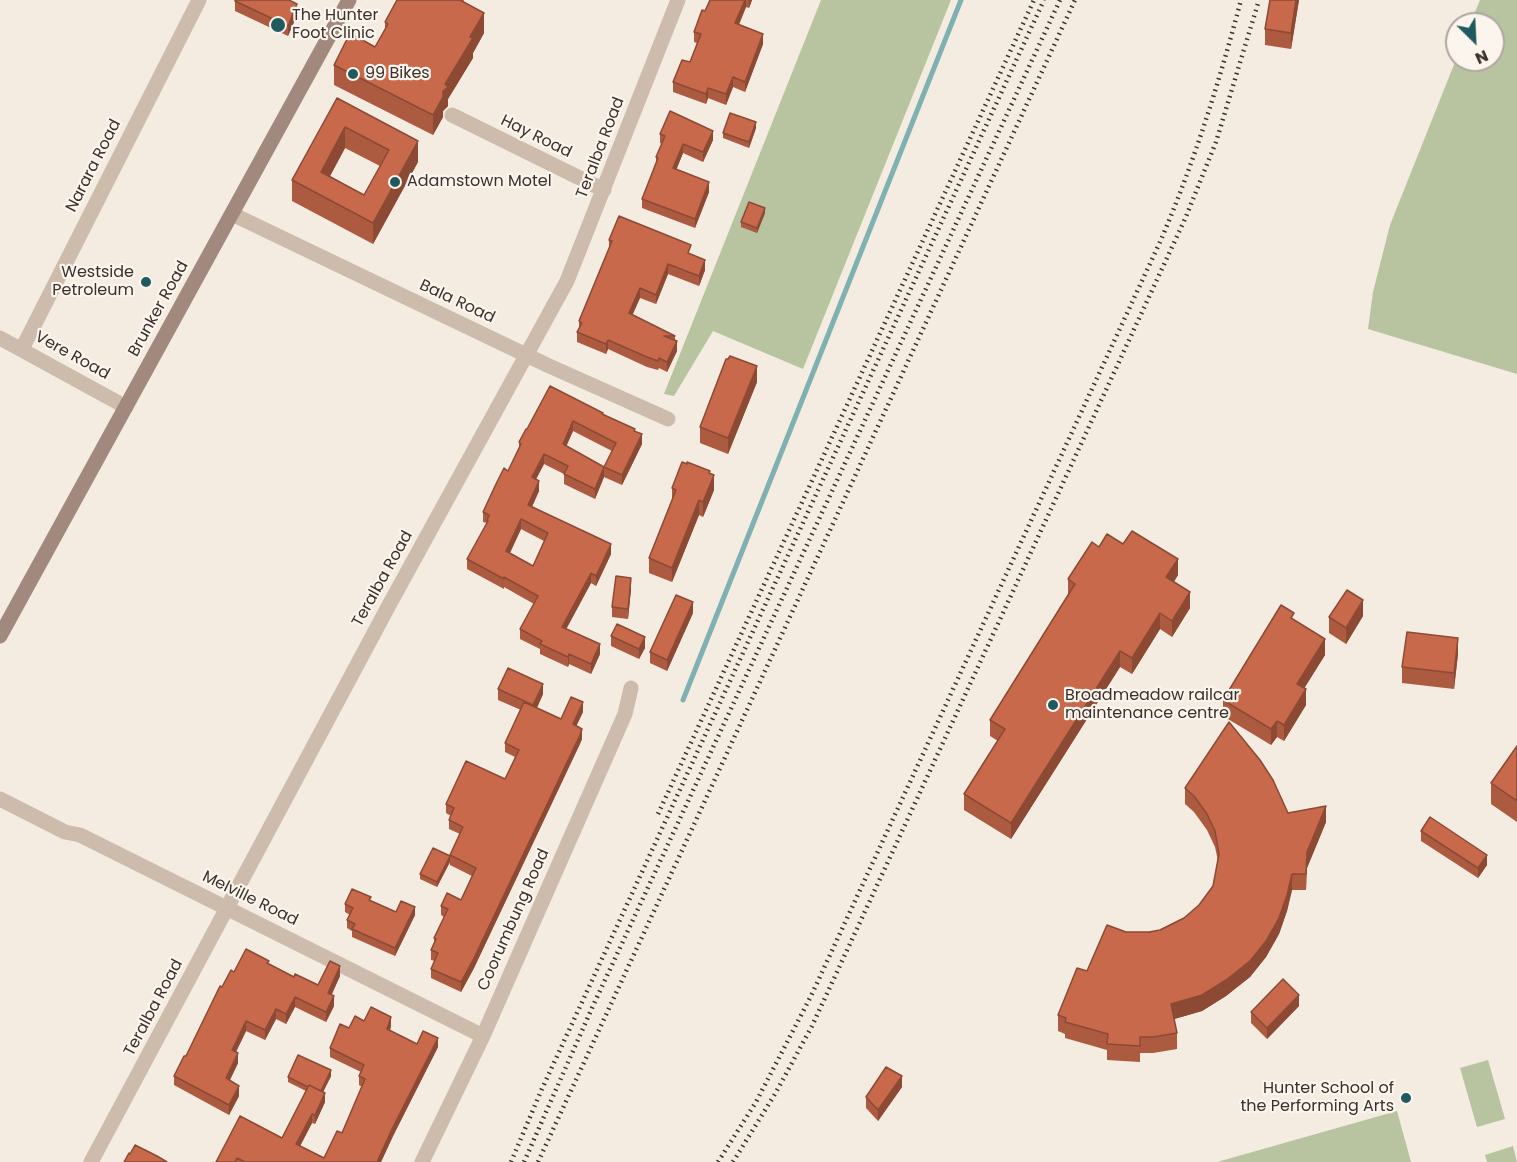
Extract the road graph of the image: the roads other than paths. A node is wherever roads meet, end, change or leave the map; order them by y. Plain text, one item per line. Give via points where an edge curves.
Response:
1 (199, 0) edge
2 (349, 0) edge
3 (678, 0) edge
4 (452, 115) dead end
5 (604, 190) junction
6 (232, 214) junction
7 (0, 338) edge
8 (22, 349) junction
9 (527, 355) junction
10 (126, 407) junction
11 (668, 419) dead end
12 (0, 636) edge
13 (631, 688) dead end
14 (0, 799) edge
15 (228, 908) junction
16 (483, 1036) junction
17 (91, 1162) edge
18 (422, 1162) edge

1 - 8 street, Narara Road
2 - 6 main road, Brunker Road
3 - 5 street, Teralba Road
4 - 5 street, Hay Road
5 - 9 street, Teralba Road via 567,281
6 - 9 street, Bala Road
6 - 10 main road, Brunker Road
7 - 8 street, Vere Road
8 - 10 street, Vere Road
9 - 11 street, Bala Road
9 - 15 street, Teralba Road
10 - 12 main road, Brunker Road
13 - 16 street, Coorumbung Road via 625,714
14 - 15 street, Melville Road
15 - 16 street, Melville Road
15 - 17 street, Teralba Road
16 - 18 street, Coorumbung Road

